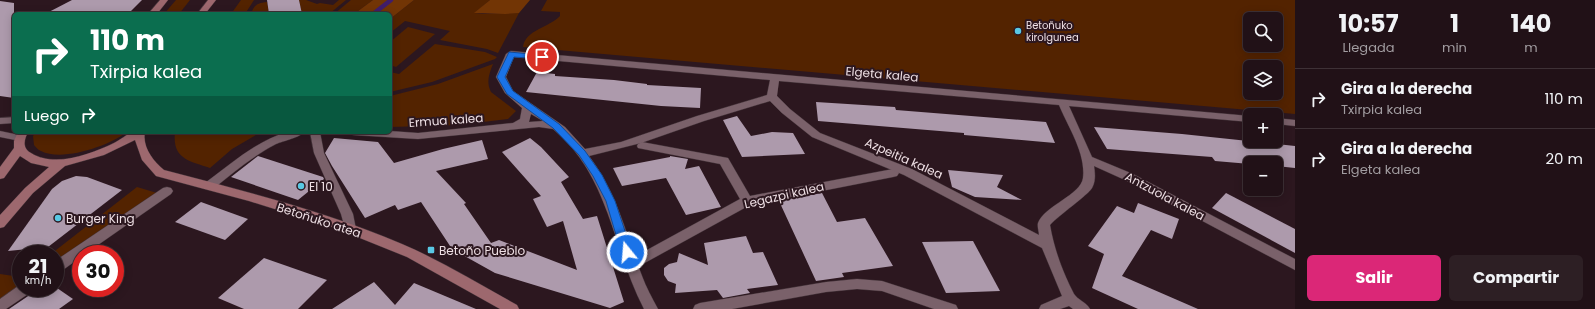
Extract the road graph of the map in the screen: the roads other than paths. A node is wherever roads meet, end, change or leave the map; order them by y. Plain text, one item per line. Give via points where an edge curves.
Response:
1 (164, 0) edge
2 (212, 0) edge
3 (154, 12) edge
4 (203, 12) edge
5 (775, 78) junction
6 (772, 97) junction
7 (1063, 103) junction
8 (528, 106) junction
9 (1243, 118) edge
10 (12, 120) edge
11 (0, 121) edge
12 (1283, 122) edge
13 (1295, 123) edge
14 (516, 126) junction
15 (556, 126) junction
16 (0, 134) edge
17 (137, 134) edge
18 (140, 134) edge
19 (293, 134) edge
20 (315, 134) edge
21 (386, 134) edge
22 (21, 140) edge
23 (642, 146) dead end
24 (582, 153) junction
25 (1087, 158) junction
26 (63, 162) junction
27 (893, 172) dead end
28 (0, 175) edge
29 (208, 186) junction
30 (167, 191) dead end
31 (747, 201) junction
32 (0, 224) edge
33 (350, 229) junction
34 (1047, 245) junction
35 (641, 260) dead end
36 (64, 262) edge
37 (1295, 265) edge
38 (13, 297) edge
39 (1070, 299) junction
40 (0, 306) edge
41 (512, 309) edge
42 (651, 309) edge
43 (700, 309) edge
44 (951, 309) edge
45 (1046, 309) edge
46 (1083, 309) edge

1 - 3 main road
2 - 4 main road
5 - 6 street
5 - 7 street, Elgeta kalea
5 - 8 street, Elgeta kalea via 511,54 501,77 510,92
6 - 24 street via 622,147
6 - 34 street, Azpeitia kalea via 816,135 908,172
7 - 9 street, Elgeta kalea
7 - 25 street
8 - 14 street via 525,120
8 - 15 street
10 - 11 street
12 - 13 street
14 - 15 street, Ermua kalea
14 - 21 street, Ermua kalea via 418,136
15 - 24 street
16 - 22 street
17 - 26 main road via 104,152
18 - 29 main road, Betoñuko atea via 142,150 150,166 160,173
19 - 29 street via 258,148
20 - 33 street via 319,153 347,214
22 - 26 main road via 24,155 34,160
22 - 28 main road
23 - 31 street via 724,161
24 - 42 street via 611,201 641,292
25 - 34 street via 1090,181 1087,187 1054,212 1044,224
25 - 37 street, Antzuola kalea via 1129,177
26 - 32 main road via 24,193
27 - 31 street, Legazpi kalea
29 - 33 main road, Betoñuko atea
30 - 36 street
31 - 35 street, Legazpi kalea
33 - 41 main road, Betoñuko atea via 424,260
34 - 39 street
38 - 40 street
39 - 45 street
39 - 46 street
43 - 44 street via 857,284 882,286

